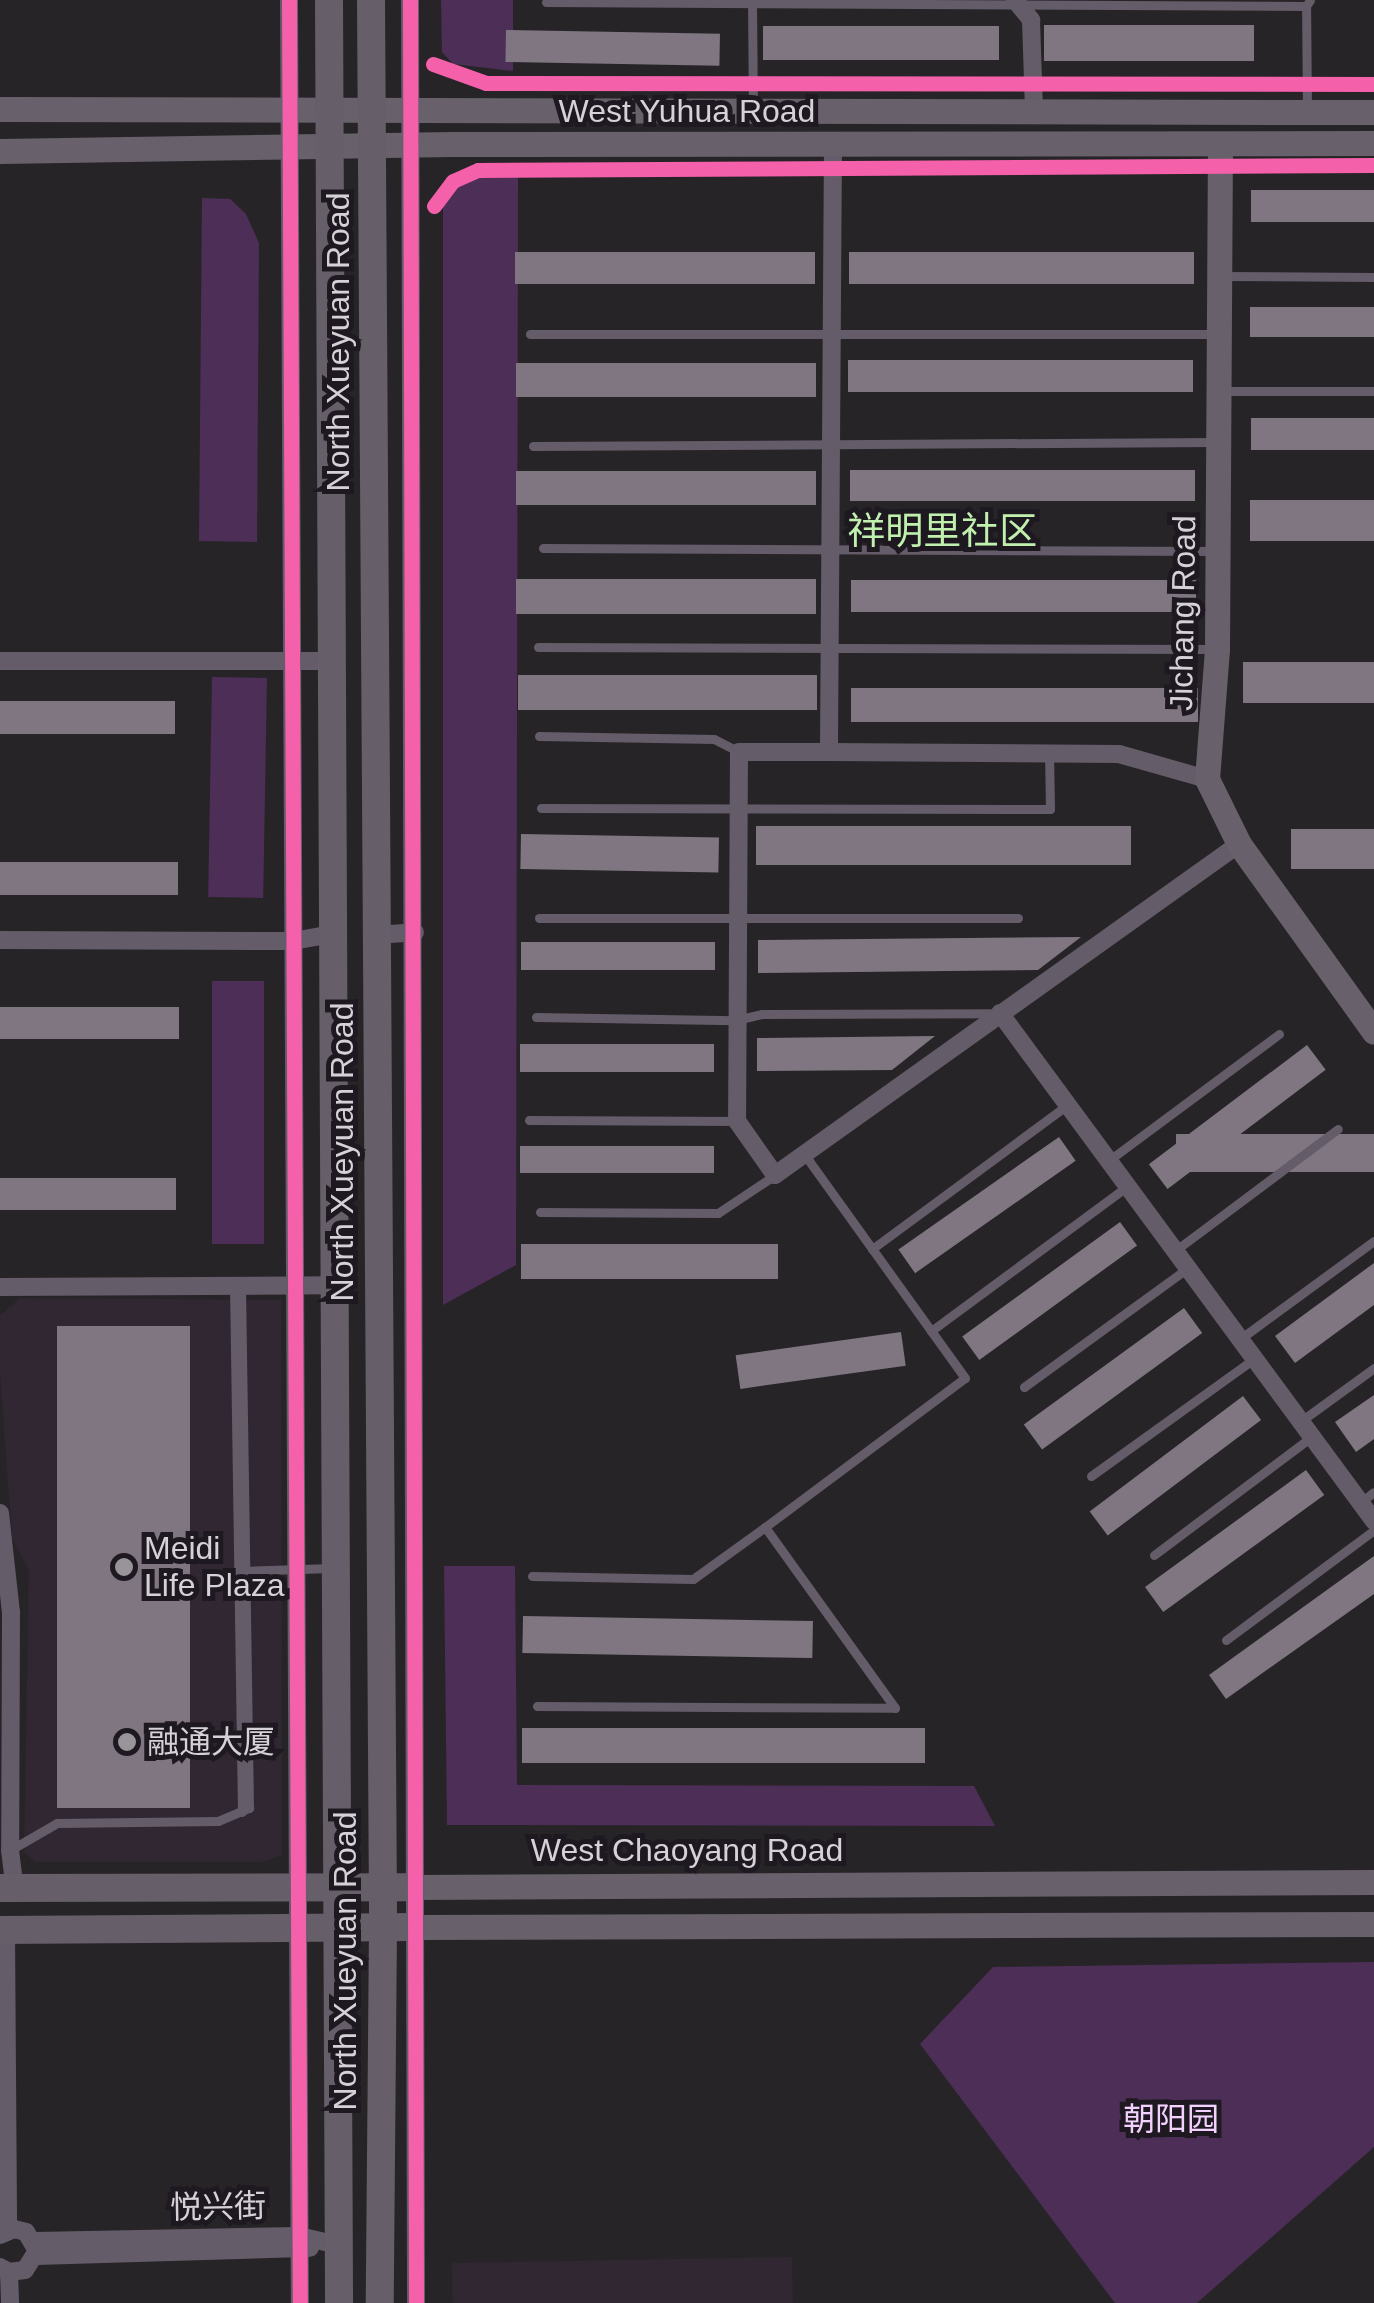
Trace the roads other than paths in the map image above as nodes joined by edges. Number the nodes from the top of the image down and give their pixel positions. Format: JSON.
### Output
{"nodes":[{"id":1,"x":289,"y":0,"type":"edge"},
{"id":2,"x":329,"y":0,"type":"edge"},
{"id":3,"x":371,"y":0,"type":"edge"},
{"id":4,"x":410,"y":0,"type":"edge"},
{"id":5,"x":546,"y":2,"type":"edge"},
{"id":6,"x":752,"y":2,"type":"edge"},
{"id":7,"x":1017,"y":2,"type":"edge"},
{"id":8,"x":1308,"y":3,"type":"edge"},
{"id":9,"x":329,"y":107,"type":"junction"},
{"id":10,"x":372,"y":107,"type":"junction"},
{"id":11,"x":408,"y":107,"type":"junction"},
{"id":12,"x":289,"y":108,"type":"junction"},
{"id":13,"x":0,"y":109,"type":"edge"},
{"id":14,"x":1034,"y":111,"type":"junction"},
{"id":15,"x":753,"y":112,"type":"junction"},
{"id":16,"x":1307,"y":112,"type":"junction"},
{"id":17,"x":1374,"y":112,"type":"edge"},
{"id":18,"x":833,"y":143,"type":"junction"},
{"id":19,"x":1034,"y":143,"type":"junction"},
{"id":20,"x":1220,"y":144,"type":"junction"},
{"id":21,"x":1374,"y":144,"type":"edge"},
{"id":22,"x":289,"y":148,"type":"junction"},
{"id":23,"x":330,"y":148,"type":"junction"},
{"id":24,"x":372,"y":148,"type":"junction"},
{"id":25,"x":410,"y":148,"type":"junction"},
{"id":26,"x":0,"y":152,"type":"edge"},
{"id":27,"x":1220,"y":276,"type":"junction"},
{"id":28,"x":1374,"y":277,"type":"edge"},
{"id":29,"x":530,"y":334,"type":"dead end"},
{"id":30,"x":832,"y":334,"type":"junction"},
{"id":31,"x":1219,"y":334,"type":"junction"},
{"id":32,"x":1219,"y":391,"type":"junction"},
{"id":33,"x":1374,"y":391,"type":"edge"},
{"id":34,"x":1218,"y":442,"type":"junction"},
{"id":35,"x":831,"y":445,"type":"junction"},
{"id":36,"x":533,"y":446,"type":"dead end"},
{"id":37,"x":543,"y":548,"type":"dead end"},
{"id":38,"x":830,"y":550,"type":"junction"},
{"id":39,"x":1218,"y":551,"type":"junction"},
{"id":40,"x":538,"y":647,"type":"dead end"},
{"id":41,"x":1217,"y":649,"type":"junction"},
{"id":42,"x":830,"y":650,"type":"junction"},
{"id":43,"x":0,"y":662,"type":"edge"},
{"id":44,"x":330,"y":662,"type":"junction"},
{"id":45,"x":290,"y":664,"type":"junction"},
{"id":46,"x":539,"y":736,"type":"dead end"},
{"id":47,"x":739,"y":752,"type":"junction"},
{"id":48,"x":829,"y":752,"type":"junction"},
{"id":49,"x":1049,"y":753,"type":"junction"},
{"id":50,"x":1207,"y":780,"type":"junction"},
{"id":51,"x":541,"y":808,"type":"dead end"},
{"id":52,"x":736,"y":808,"type":"junction"},
{"id":53,"x":1239,"y":844,"type":"junction"},
{"id":54,"x":539,"y":918,"type":"dead end"},
{"id":55,"x":735,"y":918,"type":"junction"},
{"id":56,"x":1018,"y":918,"type":"dead end"},
{"id":57,"x":415,"y":932,"type":"junction"},
{"id":58,"x":331,"y":934,"type":"junction"},
{"id":59,"x":376,"y":936,"type":"junction"},
{"id":60,"x":0,"y":940,"type":"edge"},
{"id":61,"x":294,"y":941,"type":"junction"},
{"id":62,"x":1000,"y":1013,"type":"junction"},
{"id":63,"x":536,"y":1017,"type":"dead end"},
{"id":64,"x":736,"y":1020,"type":"junction"},
{"id":65,"x":1374,"y":1032,"type":"edge"},
{"id":66,"x":1279,"y":1034,"type":"dead end"},
{"id":67,"x":1067,"y":1104,"type":"junction"},
{"id":68,"x":530,"y":1120,"type":"dead end"},
{"id":69,"x":736,"y":1121,"type":"junction"},
{"id":70,"x":1338,"y":1129,"type":"dead end"},
{"id":71,"x":803,"y":1153,"type":"junction"},
{"id":72,"x":1108,"y":1161,"type":"junction"},
{"id":73,"x":775,"y":1175,"type":"junction"},
{"id":74,"x":1127,"y":1186,"type":"junction"},
{"id":75,"x":540,"y":1212,"type":"dead end"},
{"id":76,"x":1374,"y":1241,"type":"edge"},
{"id":77,"x":872,"y":1249,"type":"junction"},
{"id":78,"x":1174,"y":1251,"type":"junction"},
{"id":79,"x":1188,"y":1268,"type":"junction"},
{"id":80,"x":238,"y":1285,"type":"junction"},
{"id":81,"x":295,"y":1285,"type":"junction"},
{"id":82,"x":333,"y":1285,"type":"junction"},
{"id":83,"x":0,"y":1287,"type":"edge"},
{"id":84,"x":932,"y":1331,"type":"junction"},
{"id":85,"x":1240,"y":1339,"type":"junction"},
{"id":86,"x":1254,"y":1359,"type":"junction"},
{"id":87,"x":1374,"y":1368,"type":"edge"},
{"id":88,"x":1024,"y":1387,"type":"dead end"},
{"id":89,"x":1306,"y":1429,"type":"junction"},
{"id":90,"x":1091,"y":1476,"type":"dead end"},
{"id":91,"x":1368,"y":1497,"type":"edge"},
{"id":92,"x":0,"y":1513,"type":"edge"},
{"id":93,"x":1374,"y":1521,"type":"edge"},
{"id":94,"x":765,"y":1527,"type":"junction"},
{"id":95,"x":1374,"y":1530,"type":"edge"},
{"id":96,"x":1154,"y":1554,"type":"dead end"},
{"id":97,"x":334,"y":1568,"type":"junction"},
{"id":98,"x":297,"y":1569,"type":"junction"},
{"id":99,"x":243,"y":1571,"type":"junction"},
{"id":100,"x":2,"y":1574,"type":"edge"},
{"id":101,"x":532,"y":1576,"type":"dead end"},
{"id":102,"x":1226,"y":1640,"type":"dead end"},
{"id":103,"x":536,"y":1706,"type":"dead end"},
{"id":104,"x":10,"y":1850,"type":"junction"},
{"id":105,"x":1374,"y":1882,"type":"edge"},
{"id":106,"x":298,"y":1887,"type":"junction"},
{"id":107,"x":339,"y":1887,"type":"junction"},
{"id":108,"x":382,"y":1887,"type":"junction"},
{"id":109,"x":414,"y":1887,"type":"junction"},
{"id":110,"x":8,"y":1888,"type":"edge"},
{"id":111,"x":1374,"y":1924,"type":"edge"},
{"id":112,"x":383,"y":1927,"type":"junction"},
{"id":113,"x":414,"y":1927,"type":"junction"},
{"id":114,"x":297,"y":1928,"type":"junction"},
{"id":115,"x":338,"y":1928,"type":"junction"},
{"id":116,"x":7,"y":1930,"type":"edge"},
{"id":117,"x":20,"y":2238,"type":"edge"},
{"id":118,"x":299,"y":2242,"type":"junction"},
{"id":119,"x":338,"y":2246,"type":"junction"},
{"id":120,"x":9,"y":2270,"type":"edge"},
{"id":121,"x":10,"y":2303,"type":"edge"},
{"id":122,"x":19,"y":2303,"type":"edge"},
{"id":123,"x":300,"y":2303,"type":"edge"},
{"id":124,"x":339,"y":2303,"type":"edge"},
{"id":125,"x":380,"y":2303,"type":"edge"},
{"id":126,"x":416,"y":2303,"type":"edge"}],
"edges":[{"from":1,"to":12,"type":"street"},
{"from":2,"to":9,"type":"main road","name":"North Xueyuan Road"},
{"from":3,"to":10,"type":"main road","name":"North Xueyuan Road"},
{"from":4,"to":11,"type":"street"},
{"from":5,"to":6,"type":"lane"},
{"from":6,"to":7,"type":"lane"},
{"from":6,"to":15,"type":"lane"},
{"from":7,"to":8,"type":"lane"},
{"from":7,"to":14,"type":"street"},
{"from":8,"to":16,"type":"lane"},
{"from":9,"to":10,"type":"main road","name":"West Yuhua Road"},
{"from":9,"to":12,"type":"main road","name":"West Yuhua Road"},
{"from":9,"to":23,"type":"main road","name":"North Xueyuan Road"},
{"from":10,"to":11,"type":"main road","name":"West Yuhua Road"},
{"from":10,"to":24,"type":"main road","name":"North Xueyuan Road"},
{"from":11,"to":15,"type":"main road","name":"West Yuhua Road"},
{"from":11,"to":25,"type":"street"},
{"from":12,"to":13,"type":"main road","name":"West Yuhua Road"},
{"from":12,"to":22,"type":"street"},
{"from":14,"to":15,"type":"main road","name":"West Yuhua Road"},
{"from":14,"to":16,"type":"main road","name":"West Yuhua Road"},
{"from":14,"to":19,"type":"main road"},
{"from":16,"to":17,"type":"main road","name":"West Yuhua Road"},
{"from":18,"to":19,"type":"main road","name":"West Yuhua Road"},
{"from":18,"to":25,"type":"main road","name":"West Yuhua Road"},
{"from":18,"to":30,"type":"street"},
{"from":19,"to":20,"type":"main road","name":"West Yuhua Road"},
{"from":20,"to":21,"type":"main road","name":"West Yuhua Road"},
{"from":20,"to":27,"type":"main road","name":"Jichang Road"},
{"from":22,"to":23,"type":"main road","name":"West Yuhua Road"},
{"from":22,"to":26,"type":"main road","name":"West Yuhua Road"},
{"from":22,"to":45,"type":"street"},
{"from":23,"to":24,"type":"main road","name":"West Yuhua Road"},
{"from":23,"to":44,"type":"main road","name":"North Xueyuan Road"},
{"from":24,"to":25,"type":"main road","name":"West Yuhua Road"},
{"from":24,"to":59,"type":"main road","name":"North Xueyuan Road"},
{"from":25,"to":57,"type":"street"},
{"from":27,"to":28,"type":"lane"},
{"from":27,"to":31,"type":"main road","name":"Jichang Road"},
{"from":29,"to":30,"type":"lane"},
{"from":30,"to":31,"type":"lane"},
{"from":30,"to":35,"type":"street"},
{"from":31,"to":32,"type":"main road","name":"Jichang Road"},
{"from":32,"to":33,"type":"lane"},
{"from":32,"to":34,"type":"main road","name":"Jichang Road"},
{"from":34,"to":35,"type":"lane"},
{"from":34,"to":39,"type":"main road","name":"Jichang Road"},
{"from":35,"to":36,"type":"lane"},
{"from":35,"to":38,"type":"street"},
{"from":37,"to":38,"type":"lane"},
{"from":38,"to":39,"type":"lane"},
{"from":38,"to":42,"type":"street"},
{"from":39,"to":41,"type":"main road","name":"Jichang Road"},
{"from":40,"to":42,"type":"lane"},
{"from":41,"to":42,"type":"lane"},
{"from":41,"to":50,"type":"main road","name":"Jichang Road"},
{"from":42,"to":48,"type":"street"},
{"from":43,"to":45,"type":"street"},
{"from":44,"to":45,"type":"street"},
{"from":44,"to":58,"type":"main road","name":"North Xueyuan Road"},
{"from":45,"to":61,"type":"street"},
{"from":46,"to":47,"type":"lane"},
{"from":47,"to":48,"type":"street"},
{"from":47,"to":52,"type":"street"},
{"from":48,"to":49,"type":"street"},
{"from":49,"to":50,"type":"street"},
{"from":49,"to":52,"type":"lane"},
{"from":50,"to":53,"type":"main road"},
{"from":51,"to":52,"type":"lane"},
{"from":52,"to":55,"type":"street"},
{"from":53,"to":62,"type":"street"},
{"from":53,"to":65,"type":"main road"},
{"from":54,"to":55,"type":"lane"},
{"from":55,"to":56,"type":"lane"},
{"from":55,"to":64,"type":"street"},
{"from":57,"to":59,"type":"street"},
{"from":57,"to":109,"type":"street"},
{"from":58,"to":59,"type":"main road"},
{"from":58,"to":61,"type":"street"},
{"from":58,"to":82,"type":"main road","name":"North Xueyuan Road"},
{"from":59,"to":108,"type":"main road","name":"North Xueyuan Road"},
{"from":60,"to":61,"type":"street"},
{"from":61,"to":81,"type":"street"},
{"from":62,"to":64,"type":"lane"},
{"from":62,"to":67,"type":"street"},
{"from":62,"to":71,"type":"street"},
{"from":63,"to":64,"type":"lane"},
{"from":64,"to":69,"type":"street"},
{"from":66,"to":72,"type":"lane"},
{"from":67,"to":72,"type":"street"},
{"from":67,"to":77,"type":"lane"},
{"from":68,"to":69,"type":"lane"},
{"from":69,"to":73,"type":"street"},
{"from":70,"to":78,"type":"lane"},
{"from":71,"to":73,"type":"street"},
{"from":71,"to":77,"type":"lane"},
{"from":72,"to":74,"type":"street"},
{"from":73,"to":75,"type":"lane"},
{"from":74,"to":78,"type":"street"},
{"from":74,"to":84,"type":"lane"},
{"from":76,"to":85,"type":"lane"},
{"from":77,"to":84,"type":"lane"},
{"from":78,"to":79,"type":"street"},
{"from":79,"to":85,"type":"street"},
{"from":79,"to":88,"type":"lane"},
{"from":80,"to":81,"type":"street"},
{"from":80,"to":83,"type":"street"},
{"from":80,"to":99,"type":"lane"},
{"from":81,"to":82,"type":"street"},
{"from":81,"to":98,"type":"street"},
{"from":82,"to":97,"type":"main road","name":"North Xueyuan Road"},
{"from":84,"to":94,"type":"lane"},
{"from":85,"to":86,"type":"street"},
{"from":86,"to":89,"type":"street"},
{"from":86,"to":90,"type":"lane"},
{"from":87,"to":89,"type":"lane"},
{"from":89,"to":91,"type":"street"},
{"from":89,"to":96,"type":"lane"},
{"from":91,"to":93,"type":"street"},
{"from":92,"to":100,"type":"street"},
{"from":94,"to":101,"type":"lane"},
{"from":94,"to":103,"type":"lane"},
{"from":95,"to":102,"type":"lane"},
{"from":97,"to":98,"type":"lane"},
{"from":97,"to":107,"type":"main road","name":"North Xueyuan Road"},
{"from":98,"to":99,"type":"lane"},
{"from":98,"to":106,"type":"street"},
{"from":99,"to":104,"type":"lane"},
{"from":100,"to":104,"type":"street"},
{"from":104,"to":110,"type":"street"},
{"from":105,"to":109,"type":"main road","name":"West Chaoyang Road"},
{"from":106,"to":107,"type":"main road","name":"West Chaoyang Road"},
{"from":106,"to":110,"type":"main road","name":"West Chaoyang Road"},
{"from":106,"to":114,"type":"street"},
{"from":107,"to":108,"type":"main road","name":"West Chaoyang Road"},
{"from":107,"to":115,"type":"main road","name":"North Xueyuan Road"},
{"from":108,"to":109,"type":"main road","name":"West Chaoyang Road"},
{"from":108,"to":112,"type":"main road","name":"North Xueyuan Road"},
{"from":109,"to":113,"type":"street"},
{"from":111,"to":113,"type":"main road"},
{"from":112,"to":113,"type":"main road"},
{"from":112,"to":115,"type":"main road"},
{"from":112,"to":125,"type":"main road","name":"North Xueyuan Road"},
{"from":113,"to":126,"type":"street"},
{"from":114,"to":115,"type":"main road"},
{"from":114,"to":116,"type":"main road"},
{"from":114,"to":118,"type":"street"},
{"from":115,"to":119,"type":"main road","name":"North Xueyuan Road"},
{"from":116,"to":117,"type":"street"},
{"from":117,"to":118,"type":"street","name":"悦兴街"},
{"from":117,"to":120,"type":"street"},
{"from":118,"to":119,"type":"street","name":"悦兴街"},
{"from":118,"to":123,"type":"street"},
{"from":119,"to":124,"type":"main road","name":"North Xueyuan Road"},
{"from":120,"to":121,"type":"street"},
{"from":120,"to":122,"type":"street"}]}
